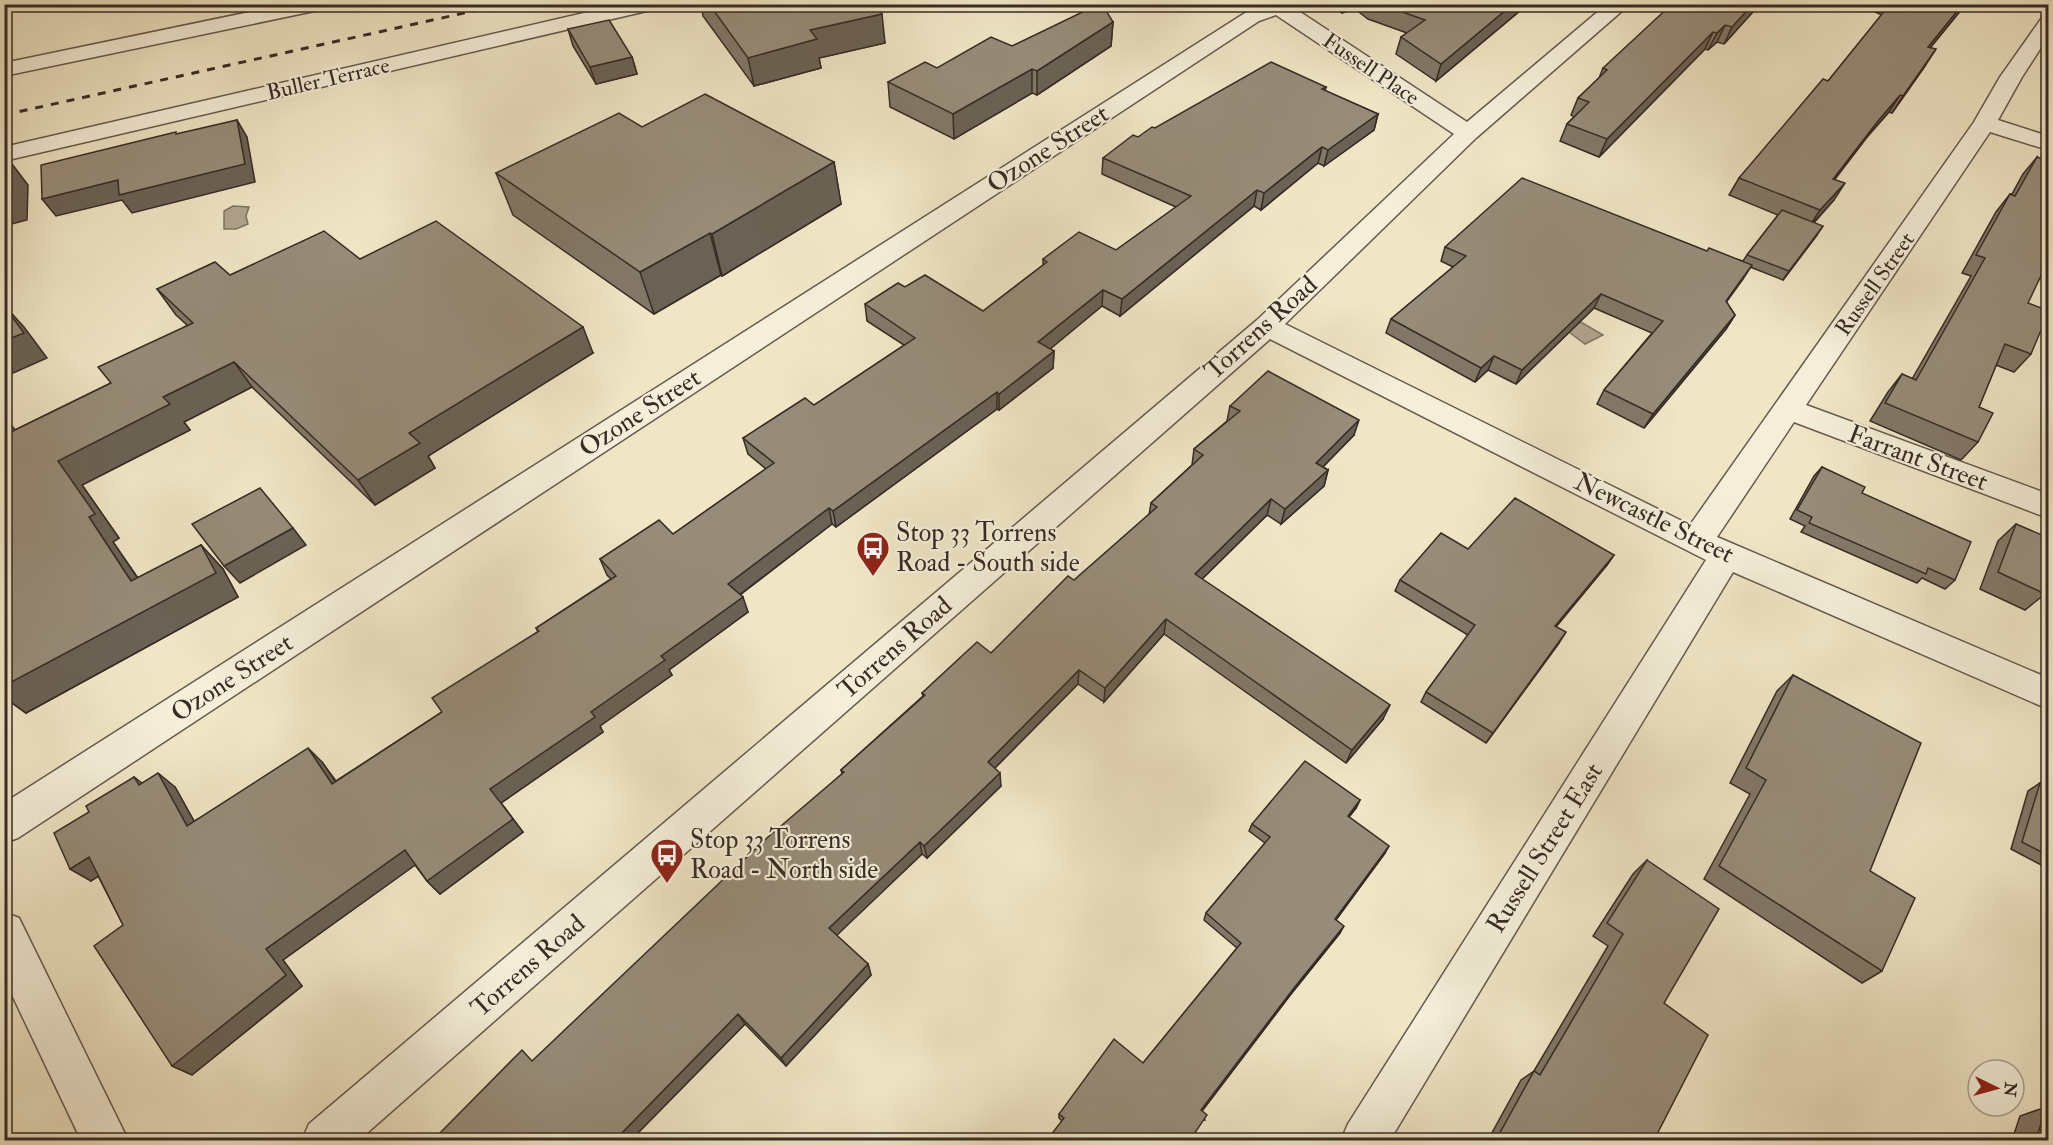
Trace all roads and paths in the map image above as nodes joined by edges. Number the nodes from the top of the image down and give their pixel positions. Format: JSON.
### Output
{"nodes":[{"id":1,"x":319,"y":4,"type":"edge"},
{"id":2,"x":651,"y":4,"type":"edge"},
{"id":3,"x":1620,"y":4,"type":"edge"},
{"id":4,"x":1276,"y":6,"type":"edge"},
{"id":5,"x":2049,"y":23,"type":"edge"},
{"id":6,"x":4,"y":70,"type":"edge"},
{"id":7,"x":1985,"y":123,"type":"junction"},
{"id":8,"x":1468,"y":133,"type":"junction"},
{"id":9,"x":2049,"y":144,"type":"edge"},
{"id":10,"x":4,"y":154,"type":"edge"},
{"id":11,"x":1267,"y":326,"type":"junction"},
{"id":12,"x":1788,"y":410,"type":"junction"},
{"id":13,"x":2049,"y":506,"type":"edge"},
{"id":14,"x":1712,"y":548,"type":"junction"},
{"id":15,"x":2049,"y":694,"type":"edge"},
{"id":16,"x":4,"y":825,"type":"edge"},
{"id":17,"x":4,"y":932,"type":"edge"},
{"id":18,"x":105,"y":1140,"type":"edge"},
{"id":19,"x":325,"y":1140,"type":"edge"},
{"id":20,"x":1364,"y":1140,"type":"edge"}],
"edges":[{"from":1,"to":6,"type":"street"},
{"from":2,"to":10,"type":"street","name":"Buller Terrace"},
{"from":3,"to":8,"type":"street","name":"Torrens Road"},
{"from":4,"to":8,"type":"street","name":"Fussell Place"},
{"from":4,"to":16,"type":"street","name":"Ozone Street"},
{"from":5,"to":7,"type":"street","name":"Russell Street"},
{"from":7,"to":9,"type":"street"},
{"from":7,"to":12,"type":"street","name":"Russell Street"},
{"from":8,"to":11,"type":"street","name":"Torrens Road"},
{"from":11,"to":14,"type":"street","name":"Newcastle Street"},
{"from":11,"to":19,"type":"street","name":"Torrens Road"},
{"from":12,"to":13,"type":"street","name":"Farrant Street"},
{"from":12,"to":14,"type":"street","name":"Russell Street"},
{"from":14,"to":15,"type":"street","name":"Newcastle Street"},
{"from":14,"to":20,"type":"street","name":"Russell Street East"},
{"from":17,"to":18,"type":"street"}]}
